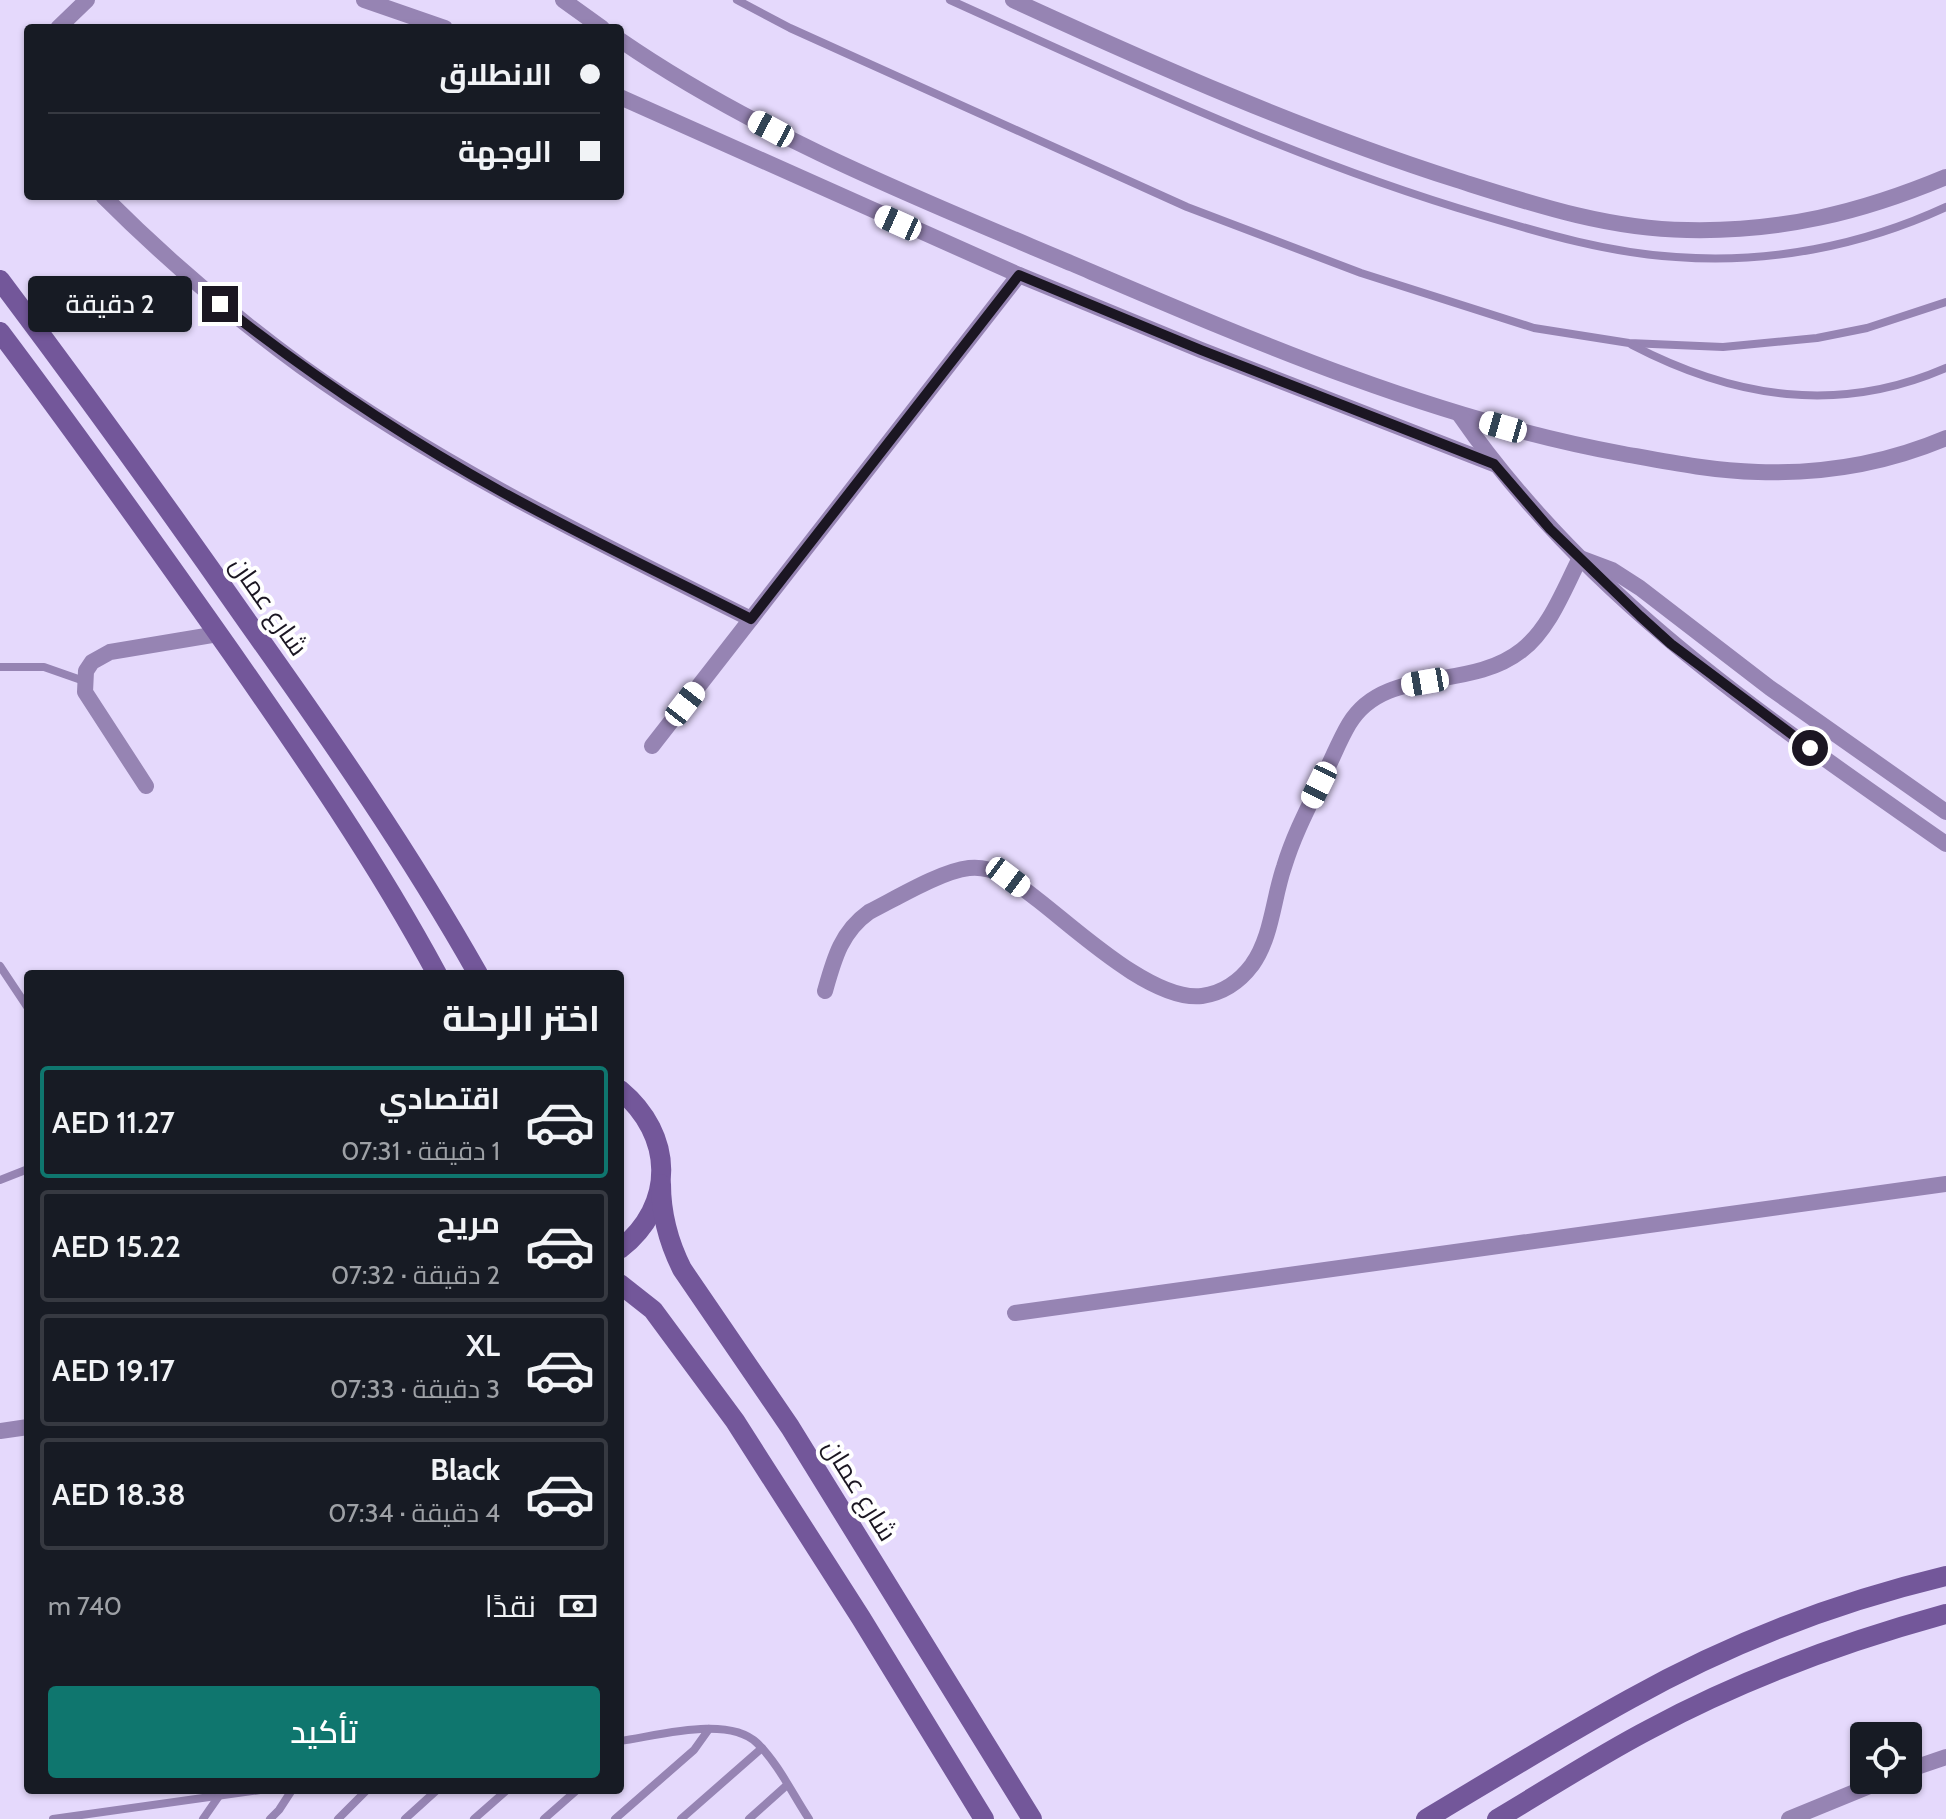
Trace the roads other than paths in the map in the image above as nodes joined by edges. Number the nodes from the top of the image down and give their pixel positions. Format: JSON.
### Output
{"nodes":[{"id":1,"x":87,"y":0,"type":"edge"},
{"id":2,"x":364,"y":0,"type":"edge"},
{"id":3,"x":563,"y":0,"type":"edge"},
{"id":4,"x":737,"y":0,"type":"edge"},
{"id":5,"x":950,"y":0,"type":"edge"},
{"id":6,"x":1013,"y":0,"type":"edge"},
{"id":7,"x":62,"y":24,"type":"edge"},
{"id":8,"x":433,"y":24,"type":"edge"},
{"id":9,"x":596,"y":24,"type":"edge"},
{"id":10,"x":624,"y":43,"type":"edge"},
{"id":11,"x":624,"y":99,"type":"edge"},
{"id":12,"x":1946,"y":177,"type":"edge"},
{"id":13,"x":107,"y":200,"type":"edge"},
{"id":14,"x":1946,"y":207,"type":"edge"},
{"id":15,"x":1019,"y":275,"type":"junction"},
{"id":16,"x":0,"y":280,"type":"edge"},
{"id":17,"x":1946,"y":302,"type":"edge"},
{"id":18,"x":0,"y":332,"type":"edge"},
{"id":19,"x":1629,"y":343,"type":"junction"},
{"id":20,"x":1946,"y":368,"type":"edge"},
{"id":21,"x":1459,"y":414,"type":"junction"},
{"id":22,"x":1946,"y":438,"type":"edge"},
{"id":23,"x":1494,"y":464,"type":"junction"},
{"id":24,"x":1580,"y":558,"type":"junction"},
{"id":25,"x":751,"y":619,"type":"junction"},
{"id":26,"x":218,"y":634,"type":"junction"},
{"id":27,"x":0,"y":667,"type":"edge"},
{"id":28,"x":84,"y":681,"type":"junction"},
{"id":29,"x":652,"y":746,"type":"dead end"},
{"id":30,"x":146,"y":786,"type":"dead end"},
{"id":31,"x":1946,"y":812,"type":"edge"},
{"id":32,"x":1946,"y":844,"type":"edge"},
{"id":33,"x":0,"y":966,"type":"edge"},
{"id":34,"x":435,"y":970,"type":"edge"},
{"id":35,"x":476,"y":970,"type":"edge"},
{"id":36,"x":825,"y":991,"type":"dead end"},
{"id":37,"x":24,"y":1002,"type":"edge"},
{"id":38,"x":624,"y":1093,"type":"edge"},
{"id":39,"x":24,"y":1171,"type":"edge"},
{"id":40,"x":0,"y":1180,"type":"edge"},
{"id":41,"x":661,"y":1184,"type":"junction"},
{"id":42,"x":1946,"y":1184,"type":"edge"},
{"id":43,"x":624,"y":1246,"type":"edge"},
{"id":44,"x":624,"y":1287,"type":"edge"},
{"id":45,"x":1015,"y":1313,"type":"dead end"},
{"id":46,"x":24,"y":1428,"type":"edge"},
{"id":47,"x":0,"y":1431,"type":"edge"},
{"id":48,"x":1946,"y":1576,"type":"edge"},
{"id":49,"x":1946,"y":1614,"type":"edge"},
{"id":50,"x":709,"y":1729,"type":"junction"},
{"id":51,"x":624,"y":1741,"type":"edge"},
{"id":52,"x":762,"y":1748,"type":"junction"},
{"id":53,"x":1946,"y":1757,"type":"edge"},
{"id":54,"x":1922,"y":1765,"type":"edge"},
{"id":55,"x":787,"y":1785,"type":"junction"},
{"id":56,"x":233,"y":1794,"type":"edge"},
{"id":57,"x":289,"y":1794,"type":"edge"},
{"id":58,"x":363,"y":1794,"type":"edge"},
{"id":59,"x":433,"y":1794,"type":"edge"},
{"id":60,"x":502,"y":1794,"type":"edge"},
{"id":61,"x":572,"y":1794,"type":"edge"},
{"id":62,"x":1850,"y":1794,"type":"edge"},
{"id":63,"x":219,"y":1796,"type":"junction"},
{"id":64,"x":106,"y":1815,"type":"edge"},
{"id":65,"x":55,"y":1819,"type":"edge"},
{"id":66,"x":203,"y":1819,"type":"edge"},
{"id":67,"x":270,"y":1819,"type":"edge"},
{"id":68,"x":338,"y":1819,"type":"edge"},
{"id":69,"x":405,"y":1819,"type":"edge"},
{"id":70,"x":474,"y":1819,"type":"edge"},
{"id":71,"x":544,"y":1819,"type":"edge"},
{"id":72,"x":615,"y":1819,"type":"edge"},
{"id":73,"x":681,"y":1819,"type":"edge"},
{"id":74,"x":749,"y":1819,"type":"edge"},
{"id":75,"x":809,"y":1819,"type":"edge"},
{"id":76,"x":984,"y":1819,"type":"edge"},
{"id":77,"x":1032,"y":1819,"type":"edge"},
{"id":78,"x":1426,"y":1819,"type":"edge"},
{"id":79,"x":1497,"y":1819,"type":"edge"},
{"id":80,"x":1789,"y":1819,"type":"edge"}],
"edges":[{"from":1,"to":7,"type":"street"},
{"from":2,"to":8,"type":"street"},
{"from":3,"to":9,"type":"street"},
{"from":4,"to":19,"type":"lane"},
{"from":5,"to":14,"type":"lane"},
{"from":6,"to":12,"type":"street"},
{"from":10,"to":21,"type":"street"},
{"from":11,"to":15,"type":"street"},
{"from":13,"to":25,"type":"street"},
{"from":15,"to":23,"type":"street"},
{"from":15,"to":25,"type":"street"},
{"from":16,"to":35,"type":"main road","name":"شارع عمان"},
{"from":17,"to":19,"type":"lane"},
{"from":18,"to":26,"type":"main road"},
{"from":19,"to":20,"type":"lane"},
{"from":21,"to":22,"type":"street"},
{"from":21,"to":23,"type":"street"},
{"from":23,"to":24,"type":"street"},
{"from":24,"to":31,"type":"street"},
{"from":24,"to":32,"type":"street"},
{"from":24,"to":36,"type":"street"},
{"from":25,"to":29,"type":"street"},
{"from":26,"to":28,"type":"street"},
{"from":26,"to":34,"type":"main road"},
{"from":27,"to":28,"type":"lane"},
{"from":28,"to":30,"type":"street"},
{"from":33,"to":37,"type":"lane"},
{"from":38,"to":41,"type":"main road","name":"شارع عمان"},
{"from":39,"to":40,"type":"lane"},
{"from":41,"to":43,"type":"main road"},
{"from":41,"to":77,"type":"main road","name":"شارع عمان"},
{"from":42,"to":45,"type":"street"},
{"from":44,"to":76,"type":"main road"},
{"from":46,"to":47,"type":"street"},
{"from":48,"to":78,"type":"main road"},
{"from":49,"to":79,"type":"main road"},
{"from":50,"to":51,"type":"lane"},
{"from":50,"to":52,"type":"lane"},
{"from":50,"to":72,"type":"lane"},
{"from":52,"to":55,"type":"lane"},
{"from":52,"to":73,"type":"lane"},
{"from":53,"to":54,"type":"street"},
{"from":55,"to":74,"type":"lane"},
{"from":55,"to":75,"type":"lane"},
{"from":56,"to":63,"type":"lane"},
{"from":57,"to":67,"type":"lane"},
{"from":58,"to":68,"type":"lane"},
{"from":59,"to":69,"type":"lane"},
{"from":60,"to":70,"type":"lane"},
{"from":61,"to":71,"type":"lane"},
{"from":62,"to":80,"type":"street"},
{"from":63,"to":64,"type":"lane"},
{"from":63,"to":66,"type":"lane"},
{"from":64,"to":65,"type":"lane"}]}
